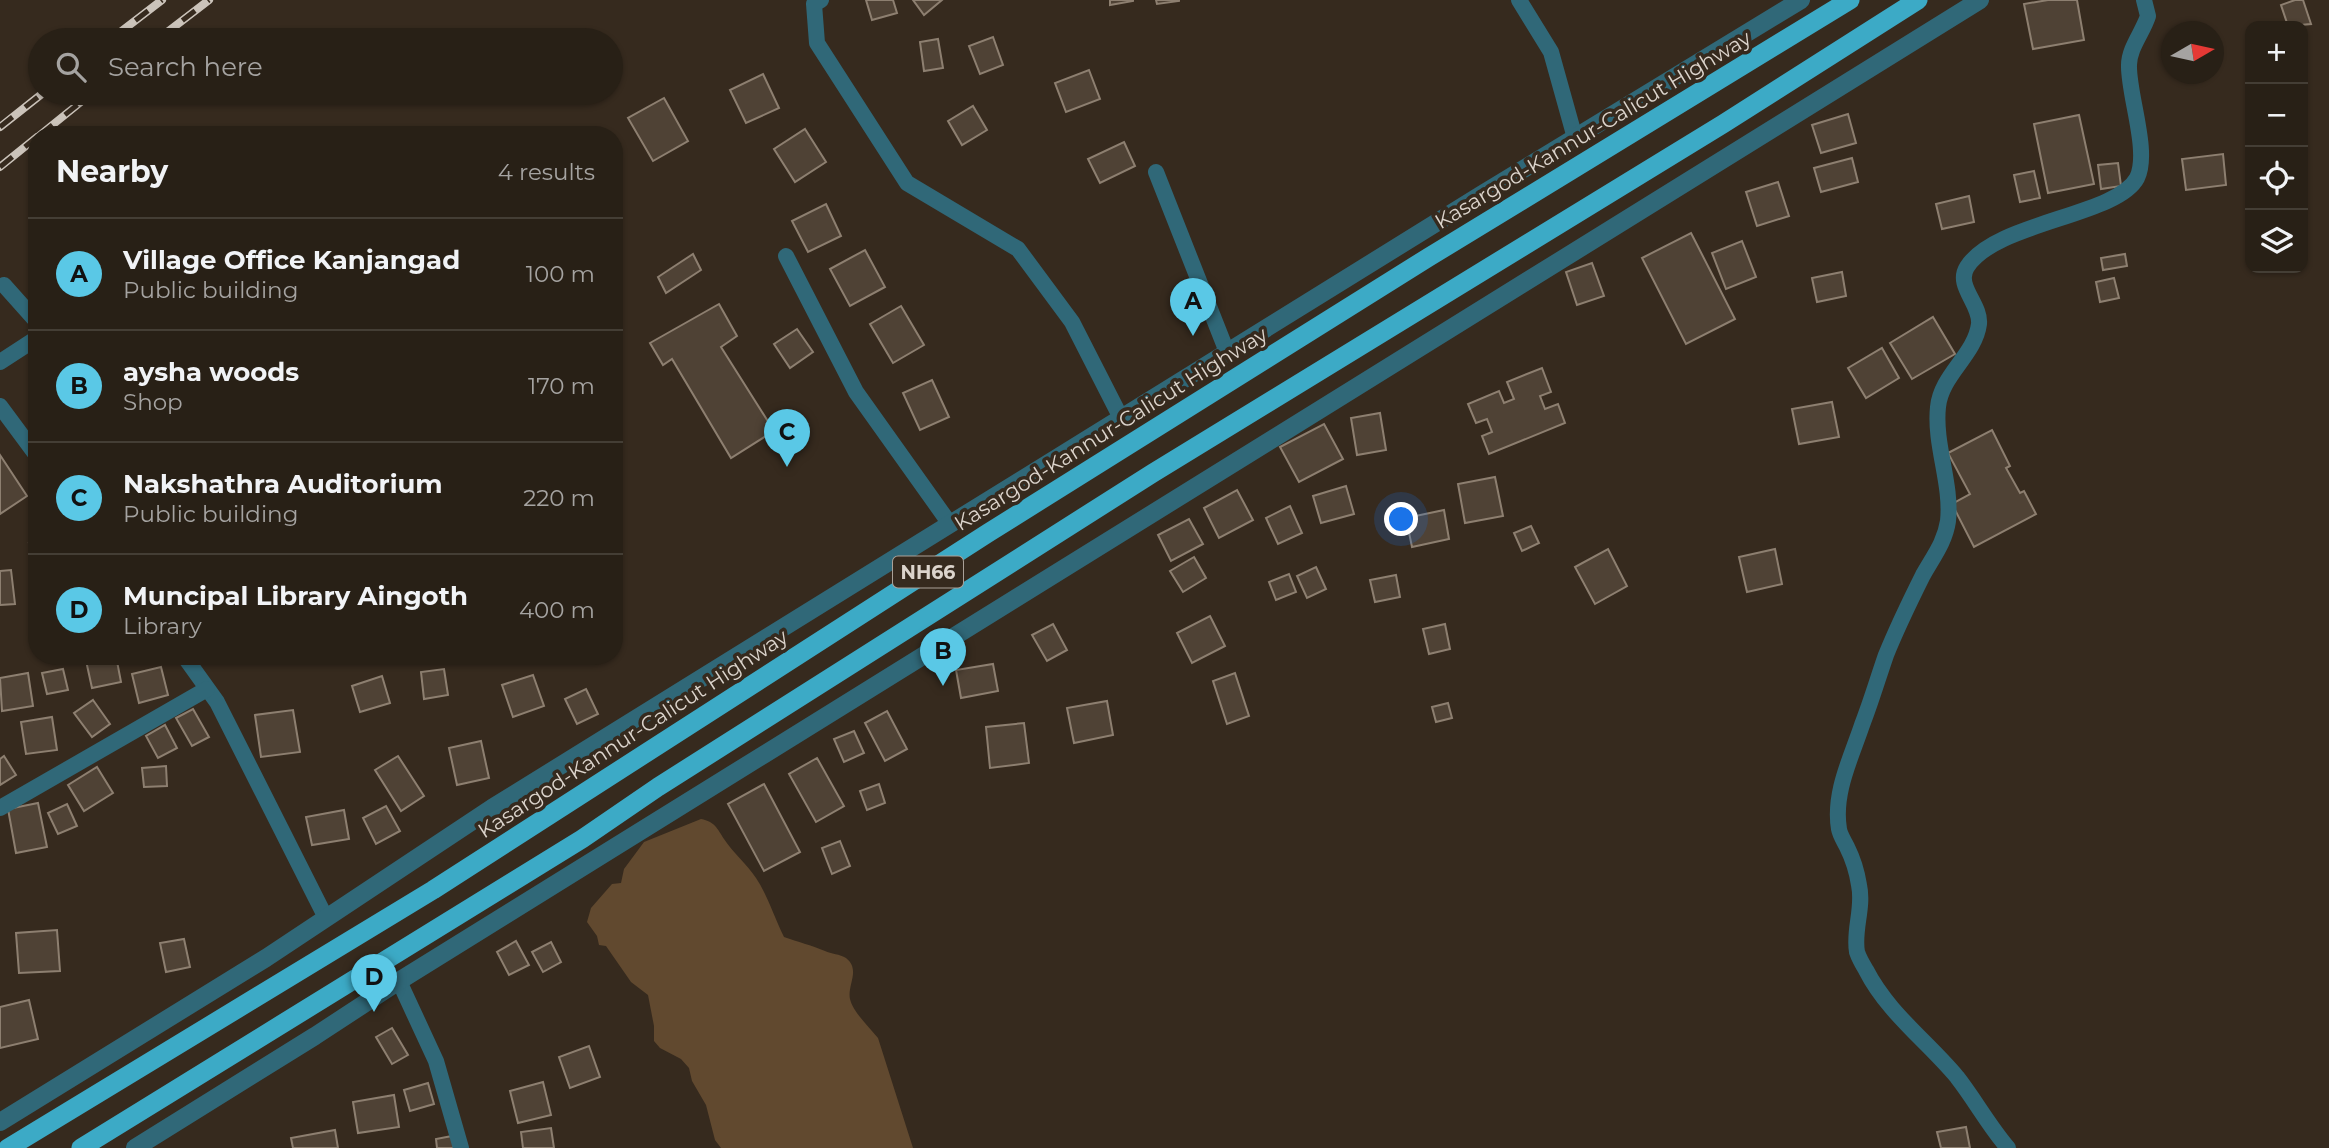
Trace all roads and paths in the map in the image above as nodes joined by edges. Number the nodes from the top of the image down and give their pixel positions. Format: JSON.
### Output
{"nodes":[{"id":1,"x":821,"y":0,"type":"edge"},
{"id":2,"x":1519,"y":0,"type":"edge"},
{"id":3,"x":1801,"y":0,"type":"edge"},
{"id":4,"x":1850,"y":0,"type":"edge"},
{"id":5,"x":1918,"y":0,"type":"edge"},
{"id":6,"x":1980,"y":0,"type":"edge"},
{"id":7,"x":2144,"y":0,"type":"edge"},
{"id":8,"x":1575,"y":138,"type":"junction"},
{"id":9,"x":1156,"y":172,"type":"dead end"},
{"id":10,"x":786,"y":256,"type":"dead end"},
{"id":11,"x":4,"y":285,"type":"dead end"},
{"id":12,"x":28,"y":312,"type":"edge"},
{"id":13,"x":28,"y":344,"type":"edge"},
{"id":14,"x":1227,"y":352,"type":"junction"},
{"id":15,"x":0,"y":362,"type":"edge"},
{"id":16,"x":0,"y":406,"type":"edge"},
{"id":17,"x":1121,"y":418,"type":"junction"},
{"id":18,"x":28,"y":444,"type":"edge"},
{"id":19,"x":950,"y":524,"type":"junction"},
{"id":20,"x":190,"y":665,"type":"edge"},
{"id":21,"x":207,"y":689,"type":"junction"},
{"id":22,"x":0,"y":807,"type":"edge"},
{"id":23,"x":326,"y":918,"type":"junction"},
{"id":24,"x":398,"y":981,"type":"junction"},
{"id":25,"x":0,"y":1122,"type":"edge"},
{"id":26,"x":8,"y":1148,"type":"edge"},
{"id":27,"x":81,"y":1148,"type":"edge"},
{"id":28,"x":135,"y":1148,"type":"edge"},
{"id":29,"x":461,"y":1148,"type":"edge"},
{"id":30,"x":2008,"y":1148,"type":"edge"}],
"edges":[{"from":1,"to":17,"type":"street"},
{"from":2,"to":8,"type":"street"},
{"from":3,"to":8,"type":"street"},
{"from":4,"to":26,"type":"highway","name":"Kasargod-Kannur-Calicut Highway","number":"NH66"},
{"from":5,"to":27,"type":"highway","number":"NH66"},
{"from":6,"to":24,"type":"street"},
{"from":7,"to":30,"type":"street"},
{"from":8,"to":14,"type":"street"},
{"from":9,"to":14,"type":"street"},
{"from":10,"to":19,"type":"street"},
{"from":11,"to":12,"type":"street"},
{"from":13,"to":15,"type":"street"},
{"from":14,"to":17,"type":"street"},
{"from":16,"to":18,"type":"street"},
{"from":17,"to":19,"type":"street"},
{"from":19,"to":23,"type":"street"},
{"from":20,"to":21,"type":"street"},
{"from":21,"to":22,"type":"street"},
{"from":21,"to":23,"type":"street"},
{"from":23,"to":25,"type":"street"},
{"from":24,"to":28,"type":"street"},
{"from":24,"to":29,"type":"street"}]}
